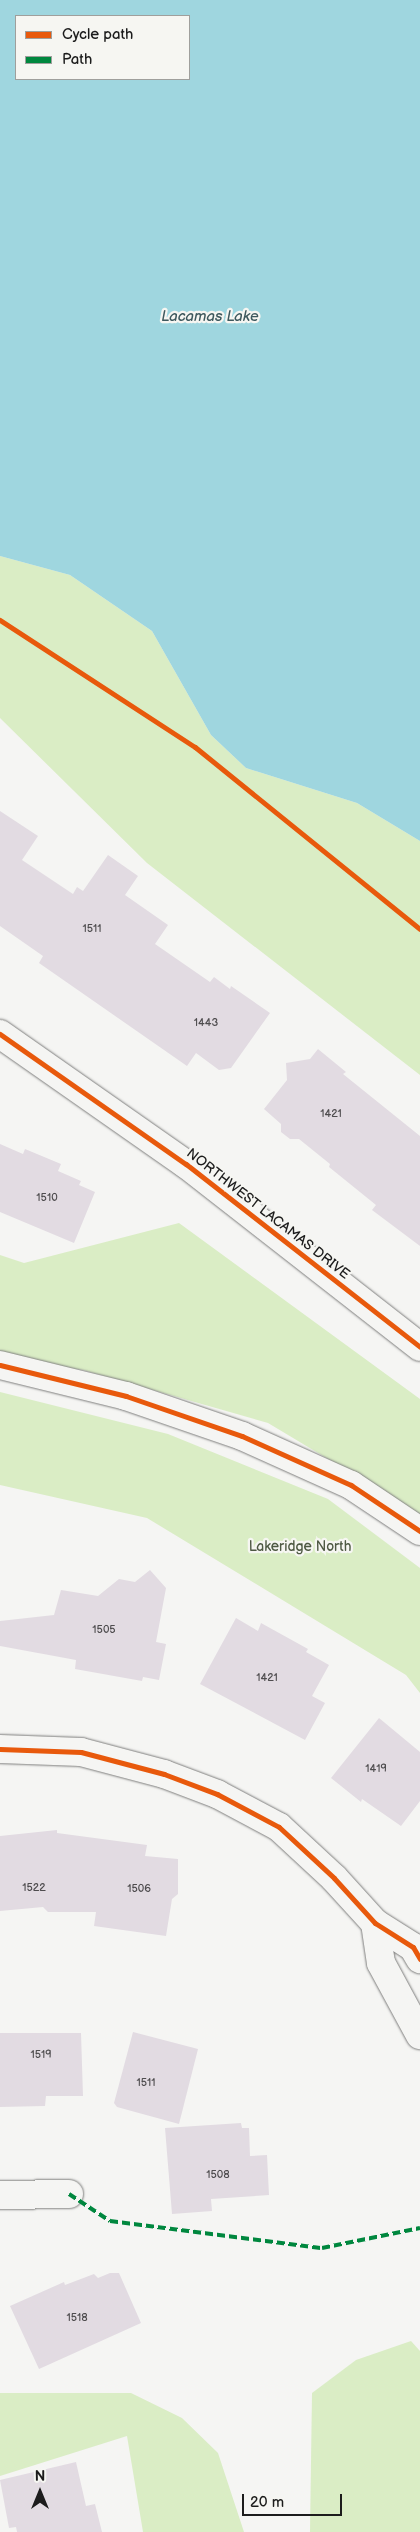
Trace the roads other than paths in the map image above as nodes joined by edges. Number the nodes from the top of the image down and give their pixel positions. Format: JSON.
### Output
{"nodes":[{"id":1,"x":0,"y":1034,"type":"edge"},
{"id":2,"x":420,"y":1347,"type":"edge"},
{"id":3,"x":0,"y":1365,"type":"edge"},
{"id":4,"x":420,"y":1531,"type":"edge"},
{"id":5,"x":0,"y":1749,"type":"edge"},
{"id":6,"x":375,"y":1923,"type":"junction"},
{"id":7,"x":420,"y":1959,"type":"edge"},
{"id":8,"x":420,"y":2035,"type":"edge"},
{"id":9,"x":69,"y":2194,"type":"dead end"},
{"id":10,"x":0,"y":2195,"type":"edge"}],
"edges":[{"from":1,"to":2,"type":"street","name":"NORTHWEST LACAMAS DRIVE"},
{"from":3,"to":4,"type":"street"},
{"from":5,"to":6,"type":"street"},
{"from":6,"to":7,"type":"street"},
{"from":6,"to":8,"type":"street"},
{"from":9,"to":10,"type":"street"}]}
